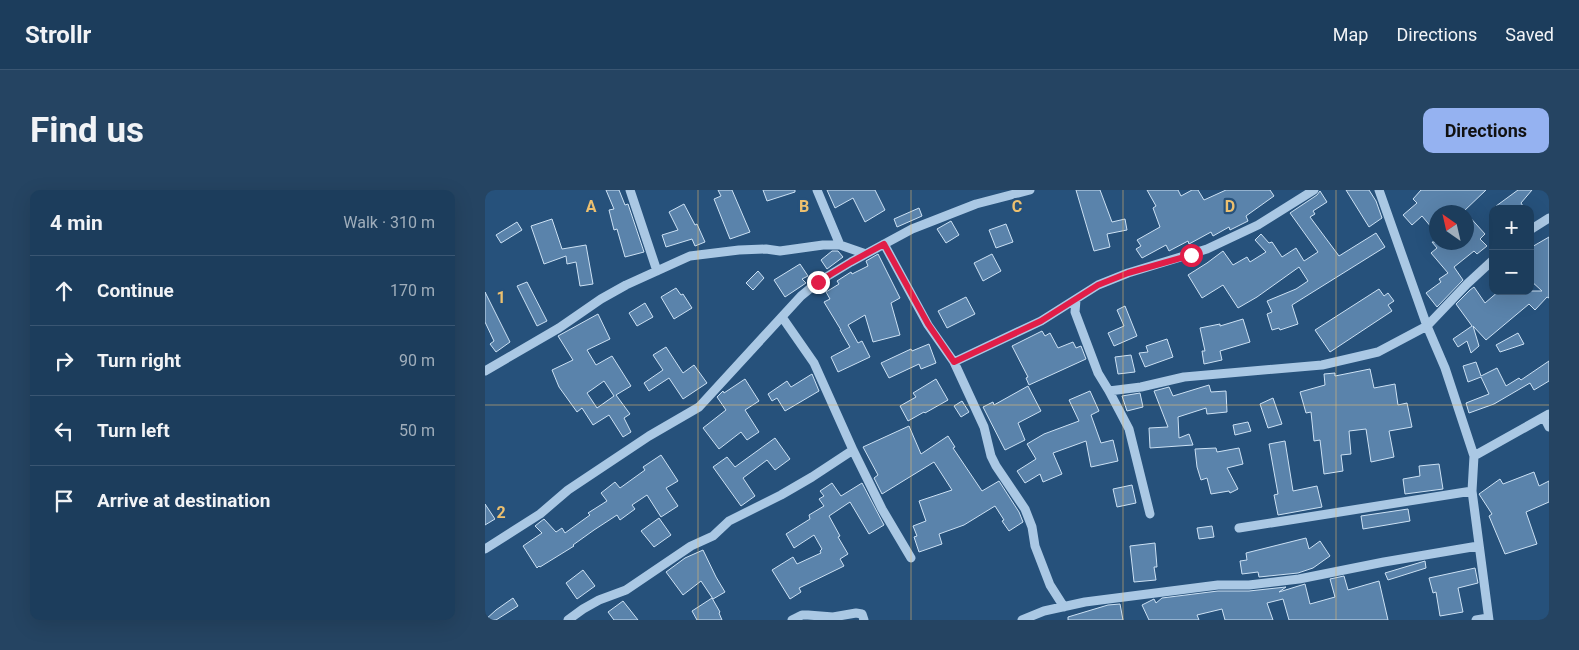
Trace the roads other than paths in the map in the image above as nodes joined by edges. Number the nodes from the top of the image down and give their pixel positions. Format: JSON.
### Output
{"nodes":[{"id":1,"x":630,"y":190,"type":"edge"},
{"id":2,"x":817,"y":190,"type":"edge"},
{"id":3,"x":1030,"y":190,"type":"edge"},
{"id":4,"x":1313,"y":190,"type":"edge"},
{"id":5,"x":1379,"y":190,"type":"edge"},
{"id":6,"x":1549,"y":218,"type":"edge"},
{"id":7,"x":1534,"y":227,"type":"edge"},
{"id":8,"x":840,"y":244,"type":"junction"},
{"id":9,"x":884,"y":244,"type":"junction"},
{"id":10,"x":866,"y":254,"type":"junction"},
{"id":11,"x":1489,"y":264,"type":"edge"},
{"id":12,"x":657,"y":271,"type":"junction"},
{"id":13,"x":1076,"y":300,"type":"junction"},
{"id":14,"x":1060,"y":309,"type":"junction"},
{"id":15,"x":1075,"y":312,"type":"junction"},
{"id":16,"x":782,"y":317,"type":"junction"},
{"id":17,"x":1427,"y":326,"type":"junction"},
{"id":18,"x":954,"y":362,"type":"junction"},
{"id":19,"x":485,"y":371,"type":"edge"},
{"id":20,"x":1109,"y":391,"type":"junction"},
{"id":21,"x":1546,"y":415,"type":"edge"},
{"id":22,"x":1549,"y":427,"type":"edge"},
{"id":23,"x":853,"y":450,"type":"junction"},
{"id":24,"x":1474,"y":456,"type":"junction"},
{"id":25,"x":1472,"y":492,"type":"junction"},
{"id":26,"x":1150,"y":514,"type":"dead end"},
{"id":27,"x":1239,"y":528,"type":"dead end"},
{"id":28,"x":1479,"y":546,"type":"junction"},
{"id":29,"x":485,"y":549,"type":"edge"},
{"id":30,"x":911,"y":558,"type":"dead end"},
{"id":31,"x":1064,"y":607,"type":"junction"},
{"id":32,"x":1489,"y":619,"type":"edge"},
{"id":33,"x":568,"y":620,"type":"edge"},
{"id":34,"x":793,"y":620,"type":"edge"},
{"id":35,"x":864,"y":620,"type":"edge"},
{"id":36,"x":1022,"y":620,"type":"edge"},
{"id":37,"x":1476,"y":620,"type":"edge"}],
"edges":[{"from":1,"to":12,"type":"street"},
{"from":2,"to":8,"type":"street"},
{"from":3,"to":9,"type":"street"},
{"from":4,"to":13,"type":"street"},
{"from":5,"to":17,"type":"street"},
{"from":6,"to":7,"type":"street"},
{"from":8,"to":10,"type":"street"},
{"from":8,"to":12,"type":"street"},
{"from":9,"to":10,"type":"street"},
{"from":9,"to":18,"type":"street"},
{"from":10,"to":16,"type":"street"},
{"from":11,"to":17,"type":"street"},
{"from":12,"to":19,"type":"street"},
{"from":13,"to":14,"type":"street"},
{"from":13,"to":15,"type":"street"},
{"from":14,"to":15,"type":"street"},
{"from":14,"to":18,"type":"street"},
{"from":15,"to":20,"type":"street"},
{"from":16,"to":23,"type":"street"},
{"from":16,"to":29,"type":"street"},
{"from":17,"to":20,"type":"street"},
{"from":17,"to":24,"type":"street"},
{"from":18,"to":31,"type":"street"},
{"from":20,"to":26,"type":"street"},
{"from":21,"to":22,"type":"street"},
{"from":21,"to":24,"type":"street"},
{"from":23,"to":30,"type":"street"},
{"from":23,"to":33,"type":"street"},
{"from":24,"to":25,"type":"street"},
{"from":25,"to":27,"type":"street"},
{"from":25,"to":28,"type":"street"},
{"from":28,"to":31,"type":"street"},
{"from":28,"to":32,"type":"street"},
{"from":31,"to":36,"type":"street"},
{"from":32,"to":37,"type":"street"},
{"from":34,"to":35,"type":"street"}]}
